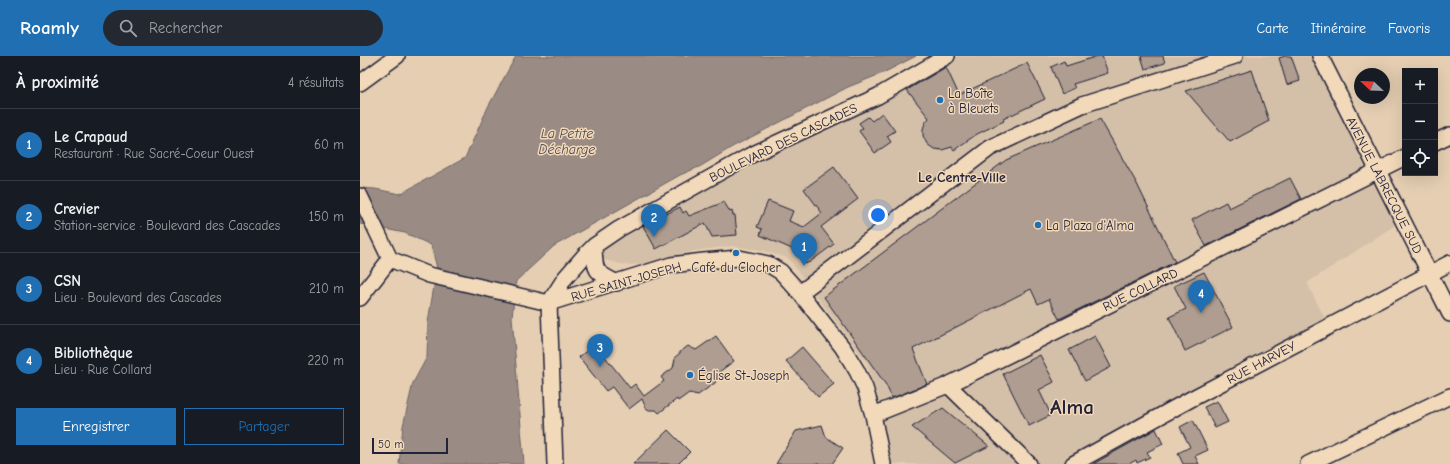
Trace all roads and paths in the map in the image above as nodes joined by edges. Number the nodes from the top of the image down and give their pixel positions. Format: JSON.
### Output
{"nodes":[{"id":1,"x":397,"y":56,"type":"edge"},
{"id":2,"x":947,"y":56,"type":"edge"},
{"id":3,"x":1235,"y":56,"type":"edge"},
{"id":4,"x":1320,"y":56,"type":"edge"},
{"id":5,"x":360,"y":83,"type":"edge"},
{"id":6,"x":1450,"y":135,"type":"edge"},
{"id":7,"x":1438,"y":141,"type":"edge"},
{"id":8,"x":1402,"y":158,"type":"edge"},
{"id":9,"x":1378,"y":170,"type":"junction"},
{"id":10,"x":360,"y":196,"type":"edge"},
{"id":11,"x":594,"y":246,"type":"junction"},
{"id":12,"x":390,"y":259,"type":"junction"},
{"id":13,"x":1450,"y":263,"type":"edge"},
{"id":14,"x":1430,"y":274,"type":"junction"},
{"id":15,"x":617,"y":282,"type":"junction"},
{"id":16,"x":800,"y":293,"type":"junction"},
{"id":17,"x":360,"y":298,"type":"edge"},
{"id":18,"x":541,"y":301,"type":"junction"},
{"id":19,"x":1450,"y":314,"type":"edge"},
{"id":20,"x":948,"y":385,"type":"junction"},
{"id":21,"x":1450,"y":396,"type":"edge"},
{"id":22,"x":873,"y":415,"type":"junction"},
{"id":23,"x":555,"y":464,"type":"edge"},
{"id":24,"x":883,"y":464,"type":"edge"},
{"id":25,"x":1028,"y":464,"type":"edge"},
{"id":26,"x":1073,"y":464,"type":"edge"},
{"id":27,"x":1308,"y":464,"type":"edge"}],
"edges":[{"from":1,"to":5,"type":"street"},
{"from":2,"to":11,"type":"street","name":"BOULEVARD DES CASCADES"},
{"from":3,"to":16,"type":"street"},
{"from":4,"to":9,"type":"street","name":"AVENUE LABRECQUE SUD"},
{"from":6,"to":7,"type":"street"},
{"from":8,"to":9,"type":"street","name":"RUE COLLARD"},
{"from":9,"to":14,"type":"street","name":"AVENUE LABRECQUE SUD"},
{"from":9,"to":20,"type":"street","name":"RUE COLLARD"},
{"from":10,"to":12,"type":"street"},
{"from":11,"to":15,"type":"street"},
{"from":11,"to":18,"type":"street","name":"BOULEVARD DES CASCADES"},
{"from":12,"to":17,"type":"street"},
{"from":12,"to":18,"type":"street"},
{"from":13,"to":14,"type":"street","name":"RUE HARVEY"},
{"from":14,"to":19,"type":"street","name":"AVENUE LABRECQUE SUD"},
{"from":14,"to":26,"type":"street","name":"RUE HARVEY"},
{"from":15,"to":16,"type":"street","name":"RUE SAINT-JOSEPH"},
{"from":15,"to":18,"type":"street","name":"RUE SAINT-JOSEPH"},
{"from":16,"to":22,"type":"street","name":"RUE SAINT-JOSEPH"},
{"from":18,"to":23,"type":"street"},
{"from":20,"to":22,"type":"street","name":"RUE COLLARD"},
{"from":20,"to":25,"type":"street"},
{"from":21,"to":27,"type":"street"},
{"from":22,"to":24,"type":"street","name":"RUE SAINT-JOSEPH"}]}
